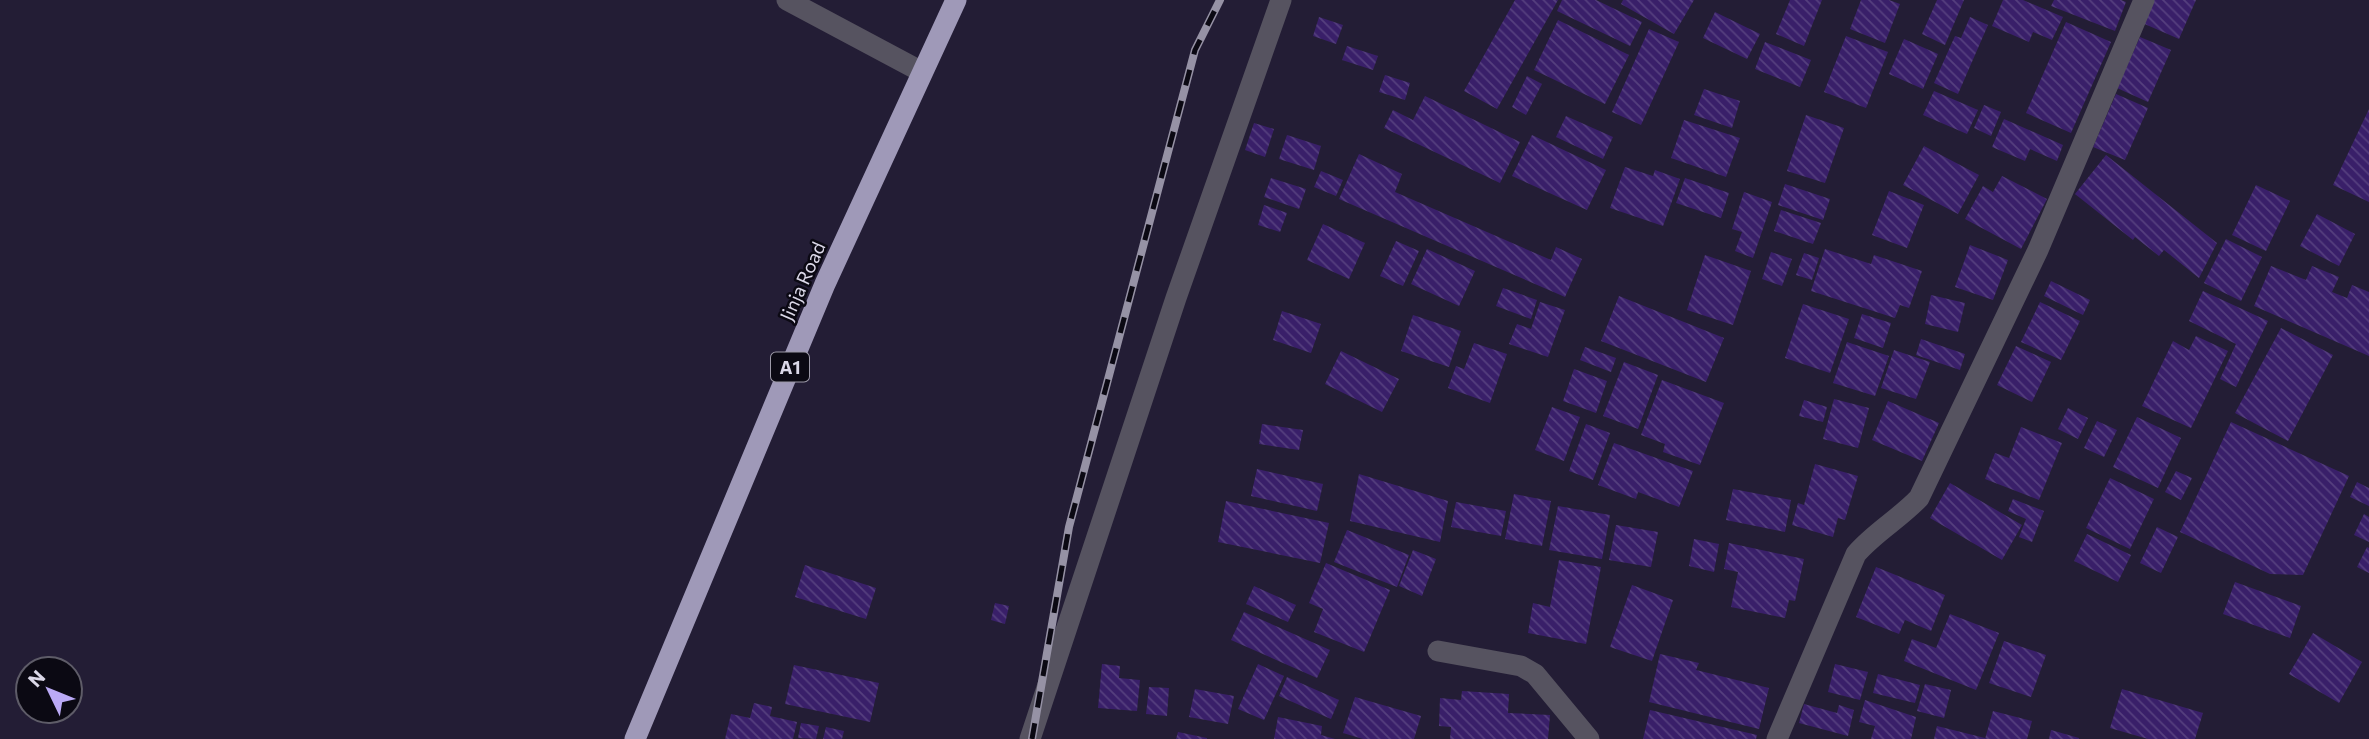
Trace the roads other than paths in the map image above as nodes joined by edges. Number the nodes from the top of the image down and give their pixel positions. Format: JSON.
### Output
{"nodes":[{"id":1,"x":787,"y":0,"type":"edge"},
{"id":2,"x":956,"y":0,"type":"edge"},
{"id":3,"x":1281,"y":0,"type":"edge"},
{"id":4,"x":2144,"y":0,"type":"edge"},
{"id":5,"x":922,"y":72,"type":"junction"},
{"id":6,"x":1438,"y":651,"type":"dead end"},
{"id":7,"x":635,"y":739,"type":"edge"},
{"id":8,"x":1030,"y":739,"type":"edge"},
{"id":9,"x":1589,"y":739,"type":"edge"},
{"id":10,"x":1777,"y":739,"type":"edge"}],
"edges":[{"from":1,"to":5,"type":"street"},
{"from":2,"to":5,"type":"highway","name":"Jinja Road","number":"A1"},
{"from":3,"to":8,"type":"street"},
{"from":4,"to":10,"type":"street"},
{"from":5,"to":7,"type":"highway","name":"Jinja Road","number":"A1"},
{"from":6,"to":9,"type":"street"}]}
